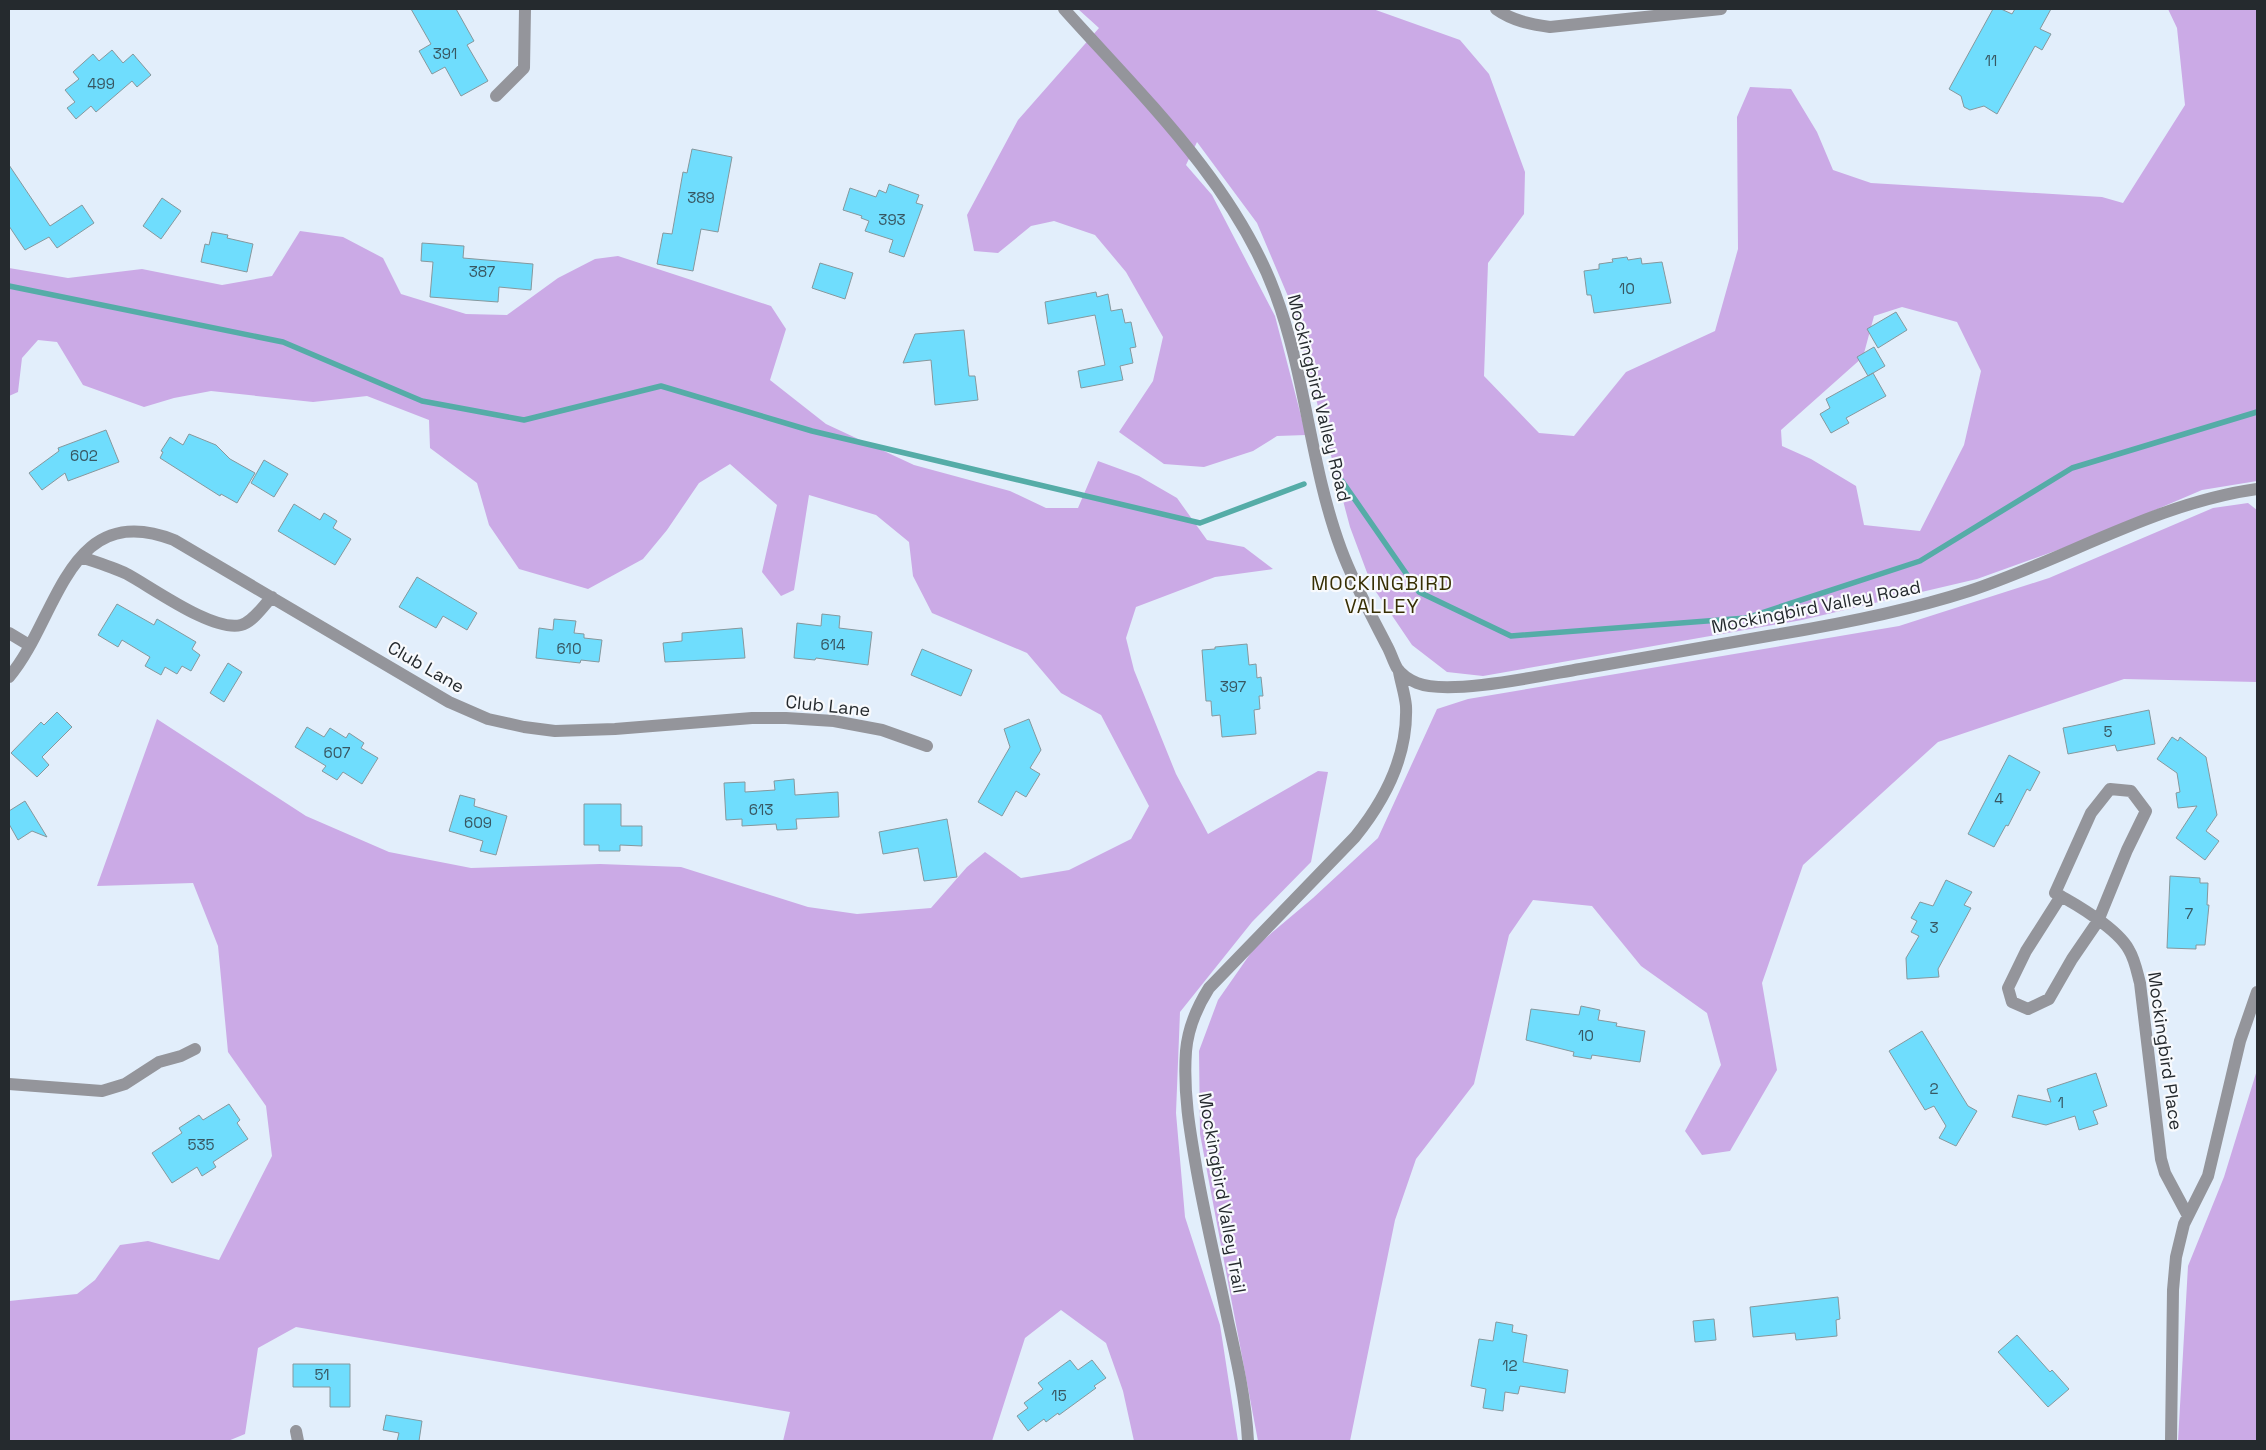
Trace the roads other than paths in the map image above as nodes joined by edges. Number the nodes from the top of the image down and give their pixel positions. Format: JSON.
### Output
{"nodes":[{"id":1,"x":525,"y":9,"type":"edge"},
{"id":2,"x":1064,"y":9,"type":"edge"},
{"id":3,"x":1496,"y":9,"type":"edge"},
{"id":4,"x":1721,"y":9,"type":"edge"},
{"id":5,"x":496,"y":96,"type":"dead end"},
{"id":6,"x":2257,"y":489,"type":"edge"},
{"id":7,"x":81,"y":557,"type":"junction"},
{"id":8,"x":272,"y":597,"type":"junction"},
{"id":9,"x":9,"y":633,"type":"edge"},
{"id":10,"x":29,"y":645,"type":"junction"},
{"id":11,"x":1399,"y":672,"type":"junction"},
{"id":12,"x":9,"y":675,"type":"edge"},
{"id":13,"x":927,"y":746,"type":"dead end"},
{"id":14,"x":1336,"y":856,"type":"joint"},
{"id":15,"x":2058,"y":894,"type":"junction"},
{"id":16,"x":2098,"y":921,"type":"junction"},
{"id":17,"x":2257,"y":992,"type":"edge"},
{"id":18,"x":195,"y":1049,"type":"dead end"},
{"id":19,"x":9,"y":1084,"type":"edge"},
{"id":20,"x":2188,"y":1216,"type":"junction"},
{"id":21,"x":1248,"y":1441,"type":"edge"},
{"id":22,"x":2172,"y":1441,"type":"edge"}],
"edges":[{"from":1,"to":5,"type":"street"},
{"from":2,"to":11,"type":"street","name":"Mockingbird Valley Road"},
{"from":3,"to":4,"type":"street"},
{"from":6,"to":11,"type":"street","name":"Mockingbird Valley Road"},
{"from":7,"to":8,"type":"street","name":"Club Lane"},
{"from":7,"to":8,"type":"street"},
{"from":7,"to":10,"type":"street","name":"Club Lane"},
{"from":8,"to":13,"type":"street","name":"Club Lane"},
{"from":9,"to":10,"type":"street"},
{"from":10,"to":12,"type":"street","name":"Club Lane"},
{"from":11,"to":14,"type":"street","name":"Mockingbird Valley Road"},
{"from":14,"to":21,"type":"street","name":"Mockingbird Valley Trail"},
{"from":15,"to":16,"type":"street","name":"Mockingbird Place"},
{"from":15,"to":16,"type":"street"},
{"from":15,"to":16,"type":"street"},
{"from":16,"to":20,"type":"street","name":"Mockingbird Place"},
{"from":17,"to":20,"type":"street"},
{"from":18,"to":19,"type":"street"},
{"from":20,"to":22,"type":"street"}]}
